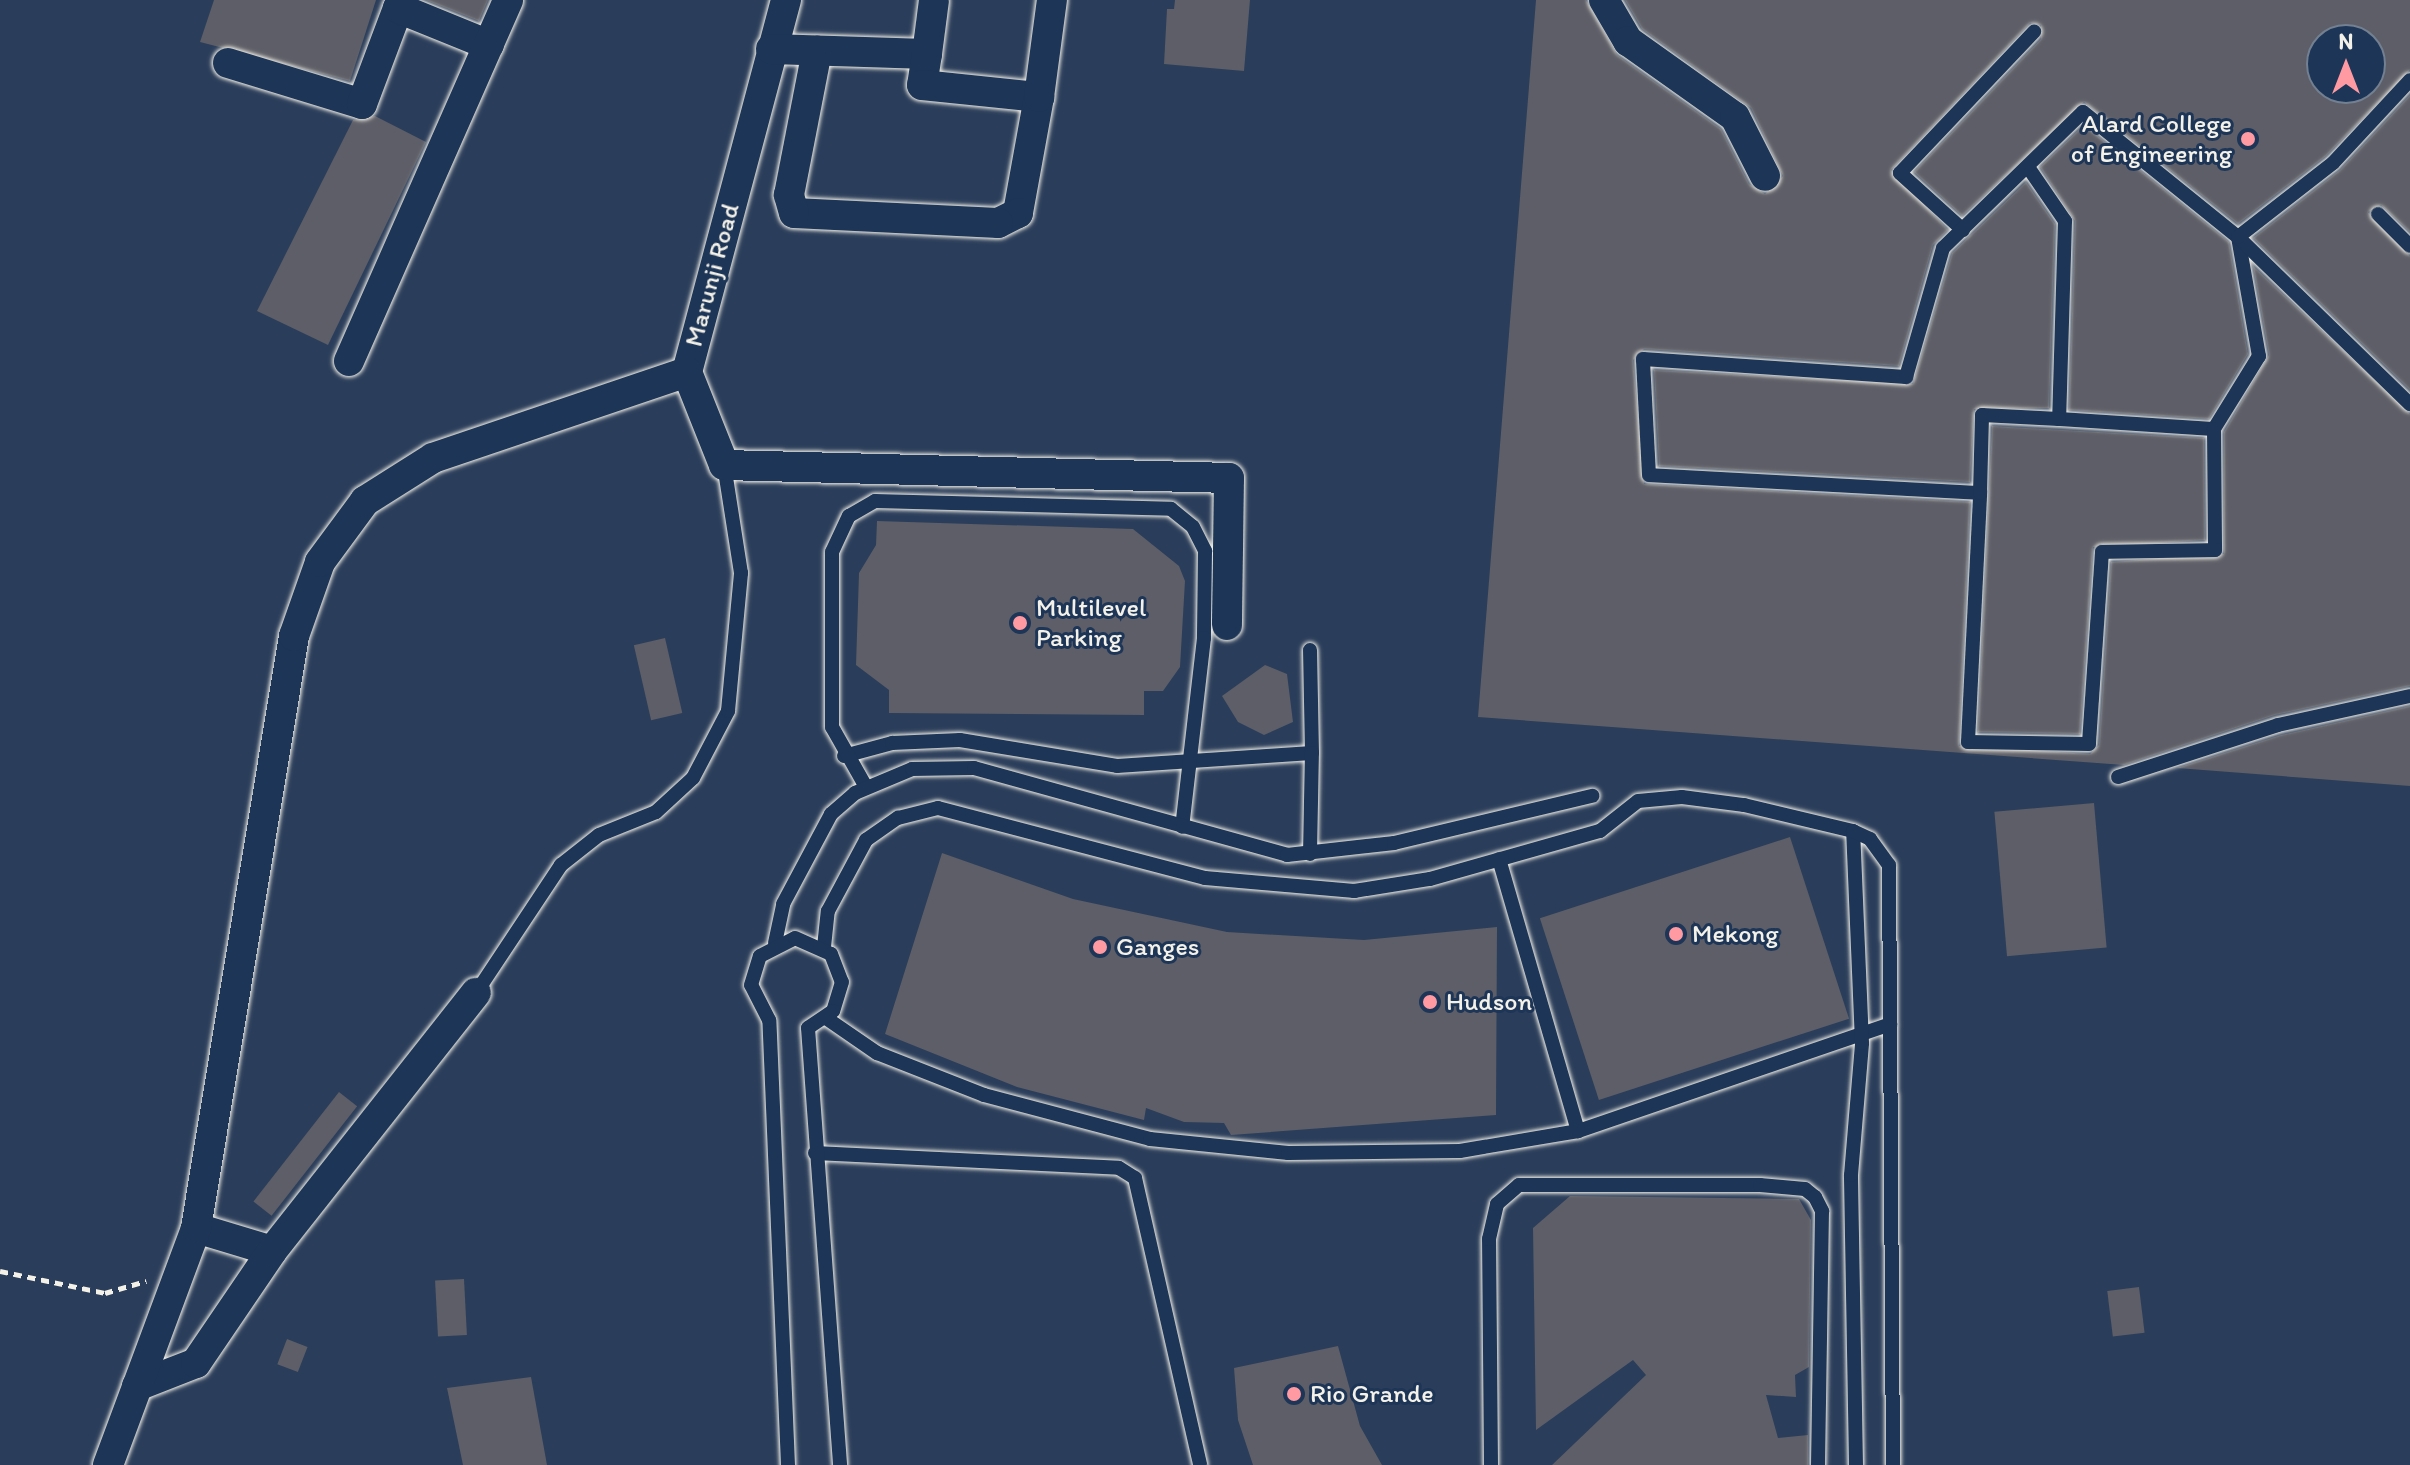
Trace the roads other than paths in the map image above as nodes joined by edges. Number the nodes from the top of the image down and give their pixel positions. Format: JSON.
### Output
{"nodes":[{"id":1,"x":508,"y":0,"type":"edge"},
{"id":2,"x":786,"y":0,"type":"edge"},
{"id":3,"x":934,"y":0,"type":"edge"},
{"id":4,"x":1052,"y":0,"type":"edge"},
{"id":5,"x":1604,"y":0,"type":"edge"},
{"id":6,"x":2034,"y":32,"type":"dead end"},
{"id":7,"x":489,"y":45,"type":"junction"},
{"id":8,"x":771,"y":49,"type":"junction"},
{"id":9,"x":817,"y":51,"type":"junction"},
{"id":10,"x":927,"y":54,"type":"junction"},
{"id":11,"x":228,"y":63,"type":"dead end"},
{"id":12,"x":2410,"y":80,"type":"edge"},
{"id":13,"x":1039,"y":97,"type":"junction"},
{"id":14,"x":2030,"y":170,"type":"junction"},
{"id":15,"x":1765,"y":176,"type":"dead end"},
{"id":16,"x":2378,"y":214,"type":"dead end"},
{"id":17,"x":1963,"y":230,"type":"junction"},
{"id":18,"x":2238,"y":237,"type":"junction"},
{"id":19,"x":2410,"y":246,"type":"edge"},
{"id":20,"x":349,"y":361,"type":"dead end"},
{"id":21,"x":687,"y":372,"type":"junction"},
{"id":22,"x":2410,"y":404,"type":"edge"},
{"id":23,"x":2059,"y":419,"type":"junction"},
{"id":24,"x":2214,"y":429,"type":"junction"},
{"id":25,"x":724,"y":465,"type":"junction"},
{"id":26,"x":1980,"y":493,"type":"junction"},
{"id":27,"x":1227,"y":625,"type":"dead end"},
{"id":28,"x":1310,"y":650,"type":"dead end"},
{"id":29,"x":2410,"y":696,"type":"edge"},
{"id":30,"x":1312,"y":753,"type":"junction"},
{"id":31,"x":844,"y":756,"type":"junction"},
{"id":32,"x":1184,"y":765,"type":"junction"},
{"id":33,"x":2118,"y":777,"type":"dead end"},
{"id":34,"x":866,"y":787,"type":"junction"},
{"id":35,"x":1592,"y":796,"type":"dead end"},
{"id":36,"x":1182,"y":827,"type":"junction"},
{"id":37,"x":1853,"y":831,"type":"junction"},
{"id":38,"x":1310,"y":854,"type":"junction"},
{"id":39,"x":1499,"y":859,"type":"junction"},
{"id":40,"x":775,"y":943,"type":"junction"},
{"id":41,"x":824,"y":947,"type":"junction"},
{"id":42,"x":476,"y":993,"type":"joint"},
{"id":43,"x":826,"y":1018,"type":"junction"},
{"id":44,"x":1890,"y":1024,"type":"junction"},
{"id":45,"x":1861,"y":1031,"type":"junction"},
{"id":46,"x":1578,"y":1131,"type":"junction"},
{"id":47,"x":815,"y":1153,"type":"junction"},
{"id":48,"x":196,"y":1228,"type":"junction"},
{"id":49,"x":272,"y":1251,"type":"junction"},
{"id":50,"x":137,"y":1386,"type":"junction"},
{"id":51,"x":108,"y":1465,"type":"edge"},
{"id":52,"x":788,"y":1465,"type":"edge"},
{"id":53,"x":840,"y":1465,"type":"edge"},
{"id":54,"x":1200,"y":1465,"type":"edge"},
{"id":55,"x":1491,"y":1465,"type":"edge"},
{"id":56,"x":1818,"y":1465,"type":"edge"},
{"id":57,"x":1856,"y":1465,"type":"edge"},
{"id":58,"x":1893,"y":1465,"type":"edge"}],
"edges":[{"from":1,"to":7,"type":"street"},
{"from":2,"to":8,"type":"street","name":"Marunji Road"},
{"from":3,"to":10,"type":"street"},
{"from":4,"to":13,"type":"street"},
{"from":5,"to":15,"type":"street"},
{"from":6,"to":17,"type":"lane"},
{"from":7,"to":11,"type":"street"},
{"from":7,"to":20,"type":"street"},
{"from":8,"to":9,"type":"street"},
{"from":8,"to":21,"type":"street","name":"Marunji Road"},
{"from":9,"to":10,"type":"street"},
{"from":9,"to":13,"type":"street"},
{"from":10,"to":13,"type":"street"},
{"from":12,"to":18,"type":"lane"},
{"from":14,"to":17,"type":"lane"},
{"from":14,"to":18,"type":"lane"},
{"from":14,"to":23,"type":"lane"},
{"from":16,"to":19,"type":"lane"},
{"from":17,"to":26,"type":"lane"},
{"from":18,"to":22,"type":"lane"},
{"from":18,"to":24,"type":"lane"},
{"from":21,"to":25,"type":"street","name":"Marunji Road"},
{"from":21,"to":48,"type":"street"},
{"from":23,"to":24,"type":"lane"},
{"from":23,"to":26,"type":"lane"},
{"from":24,"to":26,"type":"lane"},
{"from":25,"to":27,"type":"street"},
{"from":25,"to":42,"type":"lane","name":"Marunji Road"},
{"from":28,"to":30,"type":"lane"},
{"from":29,"to":33,"type":"lane"},
{"from":30,"to":32,"type":"lane"},
{"from":30,"to":38,"type":"lane"},
{"from":31,"to":32,"type":"lane"},
{"from":31,"to":32,"type":"lane"},
{"from":31,"to":34,"type":"lane"},
{"from":32,"to":36,"type":"lane"},
{"from":34,"to":36,"type":"lane"},
{"from":34,"to":40,"type":"lane"},
{"from":35,"to":38,"type":"lane"},
{"from":36,"to":38,"type":"lane"},
{"from":37,"to":39,"type":"lane"},
{"from":37,"to":44,"type":"lane"},
{"from":37,"to":45,"type":"lane"},
{"from":39,"to":41,"type":"lane"},
{"from":39,"to":46,"type":"lane"},
{"from":40,"to":41,"type":"lane"},
{"from":40,"to":52,"type":"lane"},
{"from":41,"to":43,"type":"lane"},
{"from":42,"to":49,"type":"street"},
{"from":43,"to":46,"type":"lane"},
{"from":43,"to":47,"type":"lane"},
{"from":44,"to":45,"type":"lane"},
{"from":44,"to":58,"type":"lane"},
{"from":45,"to":46,"type":"lane"},
{"from":45,"to":57,"type":"lane"},
{"from":47,"to":53,"type":"lane"},
{"from":47,"to":54,"type":"lane"},
{"from":48,"to":49,"type":"street"},
{"from":48,"to":50,"type":"street"},
{"from":49,"to":50,"type":"street"},
{"from":50,"to":51,"type":"street"},
{"from":55,"to":56,"type":"lane"}]}
